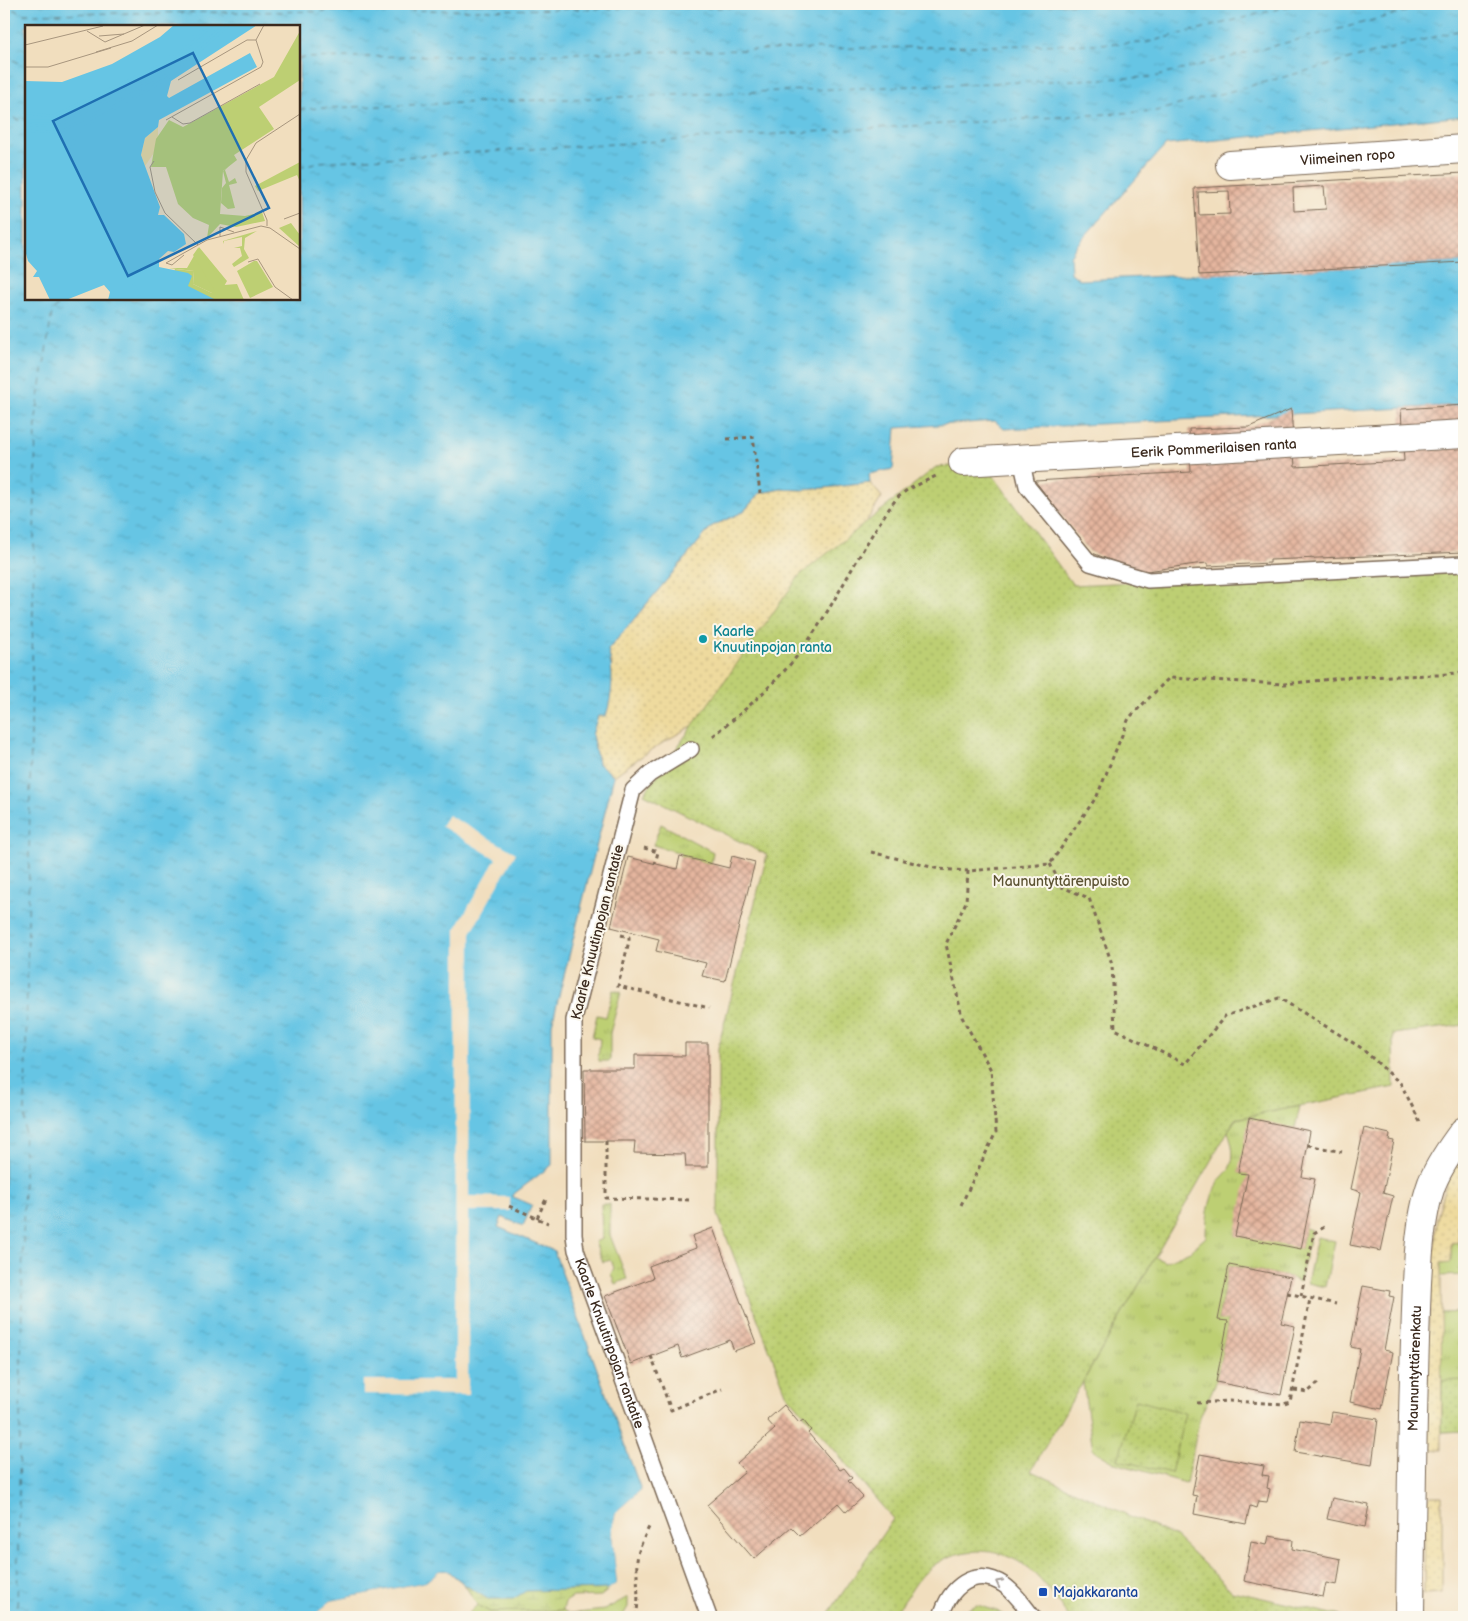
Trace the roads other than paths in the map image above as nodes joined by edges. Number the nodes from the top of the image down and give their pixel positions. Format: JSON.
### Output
{"nodes":[{"id":1,"x":1464,"y":149,"type":"edge"},
{"id":2,"x":1230,"y":165,"type":"dead end"},
{"id":3,"x":1464,"y":434,"type":"edge"},
{"id":4,"x":1021,"y":459,"type":"junction"},
{"id":5,"x":963,"y":462,"type":"road end"},
{"id":6,"x":1464,"y":564,"type":"edge"},
{"id":7,"x":691,"y":749,"type":"road end"},
{"id":8,"x":1464,"y":1131,"type":"edge"},
{"id":9,"x":709,"y":1617,"type":"edge"},
{"id":10,"x":941,"y":1617,"type":"edge"},
{"id":11,"x":1033,"y":1617,"type":"edge"},
{"id":12,"x":1410,"y":1617,"type":"edge"}],
"edges":[{"from":1,"to":2,"type":"street","name":"Viimeinen ropo"},
{"from":3,"to":4,"type":"street","name":"Eerik Pommerilaisen ranta"},
{"from":4,"to":5,"type":"street","name":"Eerik Pommerilaisen ranta"},
{"from":4,"to":6,"type":"lane"},
{"from":7,"to":9,"type":"lane","name":"Kaarle Knuutinpojan rantatie"},
{"from":8,"to":12,"type":"street","name":"Maununtyttärenkatu"},
{"from":11,"to":10,"type":"lane","one_way":true}]}
